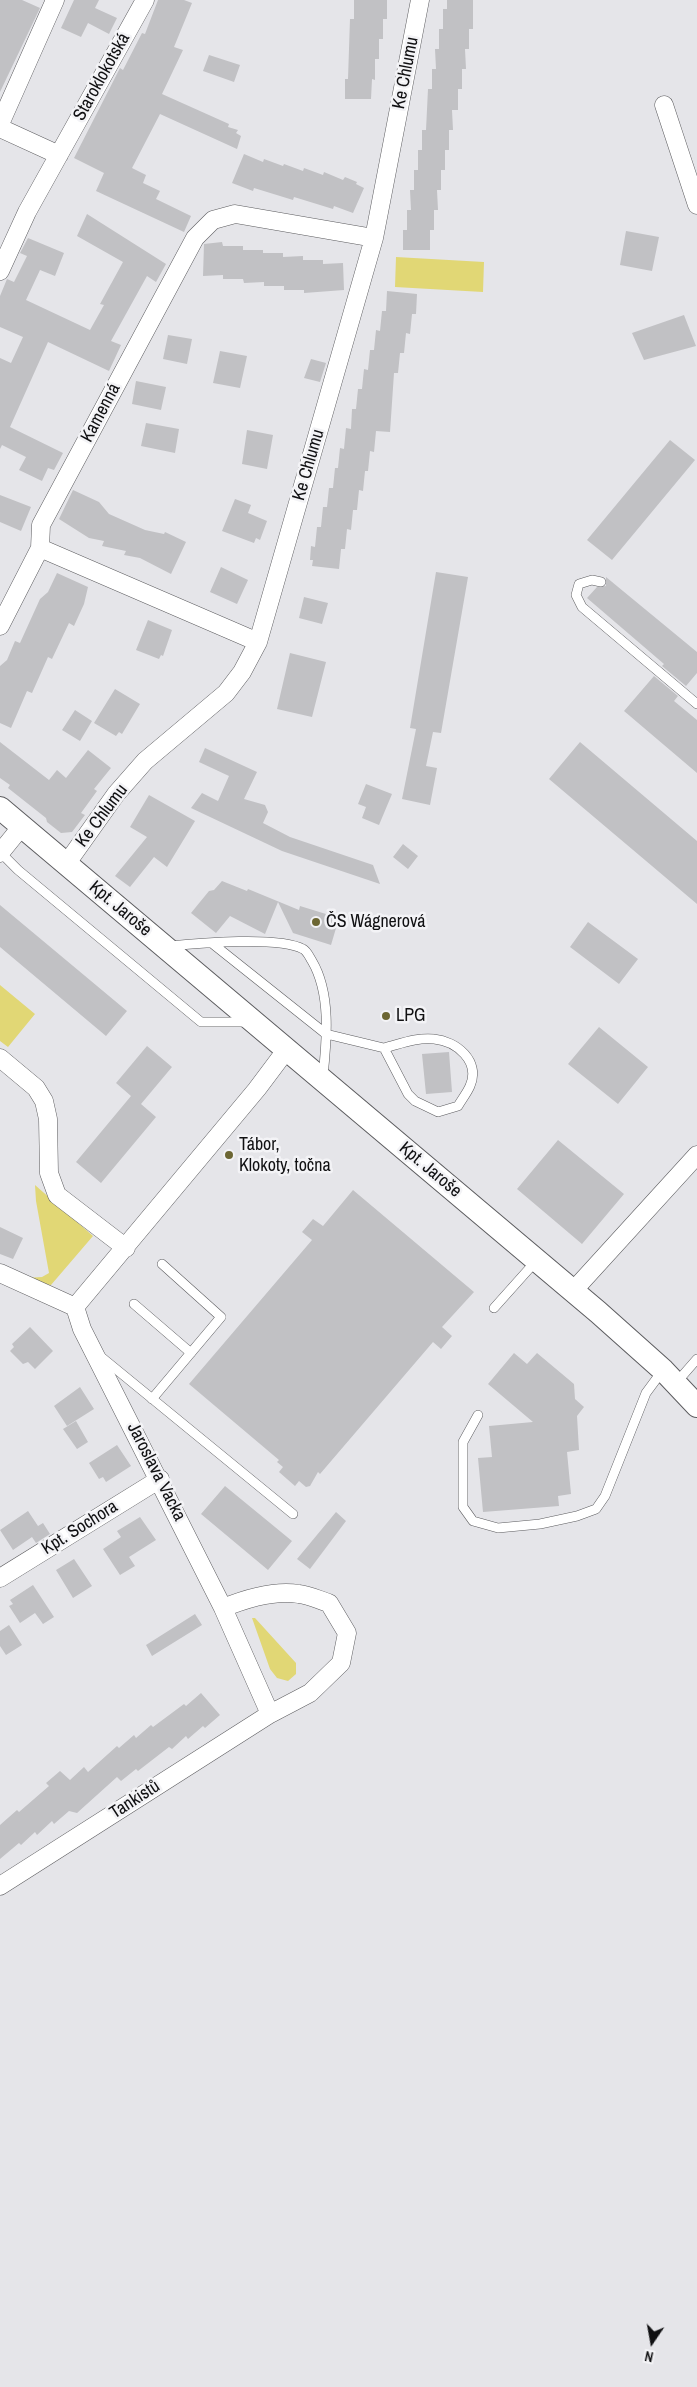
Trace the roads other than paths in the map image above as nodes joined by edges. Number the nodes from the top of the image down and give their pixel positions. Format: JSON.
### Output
{"nodes":[{"id":1,"x":55,"y":0,"type":"edge"},
{"id":2,"x":145,"y":0,"type":"edge"},
{"id":3,"x":420,"y":0,"type":"edge"},
{"id":4,"x":664,"y":105,"type":"dead end"},
{"id":5,"x":0,"y":126,"type":"edge"},
{"id":6,"x":59,"y":155,"type":"junction"},
{"id":7,"x":697,"y":205,"type":"edge"},
{"id":8,"x":374,"y":238,"type":"junction"},
{"id":9,"x":0,"y":271,"type":"edge"},
{"id":10,"x":40,"y":548,"type":"junction"},
{"id":11,"x":601,"y":582,"type":"dead end"},
{"id":12,"x":0,"y":626,"type":"edge"},
{"id":13,"x":258,"y":642,"type":"junction"},
{"id":14,"x":697,"y":704,"type":"edge"},
{"id":15,"x":0,"y":808,"type":"edge"},
{"id":16,"x":0,"y":818,"type":"edge"},
{"id":17,"x":22,"y":826,"type":"junction"},
{"id":18,"x":0,"y":852,"type":"edge"},
{"id":19,"x":67,"y":863,"type":"junction"},
{"id":20,"x":213,"y":944,"type":"junction"},
{"id":21,"x":165,"y":946,"type":"junction"},
{"id":22,"x":255,"y":1022,"type":"junction"},
{"id":23,"x":326,"y":1034,"type":"junction"},
{"id":24,"x":384,"y":1048,"type":"junction"},
{"id":25,"x":287,"y":1049,"type":"junction"},
{"id":26,"x":0,"y":1058,"type":"edge"},
{"id":27,"x":322,"y":1078,"type":"junction"},
{"id":28,"x":697,"y":1155,"type":"edge"},
{"id":29,"x":126,"y":1248,"type":"junction"},
{"id":30,"x":536,"y":1261,"type":"junction"},
{"id":31,"x":162,"y":1264,"type":"dead end"},
{"id":32,"x":0,"y":1273,"type":"edge"},
{"id":33,"x":573,"y":1291,"type":"junction"},
{"id":34,"x":134,"y":1304,"type":"dead end"},
{"id":35,"x":75,"y":1307,"type":"junction"},
{"id":36,"x":494,"y":1308,"type":"dead end"},
{"id":37,"x":94,"y":1352,"type":"junction"},
{"id":38,"x":191,"y":1353,"type":"junction"},
{"id":39,"x":697,"y":1359,"type":"edge"},
{"id":40,"x":669,"y":1377,"type":"junction"},
{"id":41,"x":152,"y":1399,"type":"junction"},
{"id":42,"x":697,"y":1406,"type":"edge"},
{"id":43,"x":478,"y":1415,"type":"dead end"},
{"id":44,"x":160,"y":1479,"type":"junction"},
{"id":45,"x":293,"y":1514,"type":"dead end"},
{"id":46,"x":0,"y":1578,"type":"edge"},
{"id":47,"x":223,"y":1608,"type":"junction"},
{"id":48,"x":270,"y":1714,"type":"junction"},
{"id":49,"x":0,"y":1886,"type":"edge"}],
"edges":[{"from":1,"to":5,"type":"street"},
{"from":2,"to":6,"type":"street","name":"Staroklokotská"},
{"from":3,"to":8,"type":"street","name":"Ke Chlumu"},
{"from":4,"to":7,"type":"street"},
{"from":5,"to":6,"type":"street"},
{"from":6,"to":9,"type":"street","name":"Staroklokotská"},
{"from":8,"to":10,"type":"street","name":"Kamenná"},
{"from":8,"to":13,"type":"street","name":"Ke Chlumu"},
{"from":10,"to":12,"type":"street"},
{"from":10,"to":13,"type":"street"},
{"from":11,"to":14,"type":"lane"},
{"from":13,"to":19,"type":"street","name":"Ke Chlumu"},
{"from":15,"to":17,"type":"street","name":"Kpt. Jaroše"},
{"from":16,"to":17,"type":"lane"},
{"from":17,"to":18,"type":"street"},
{"from":17,"to":19,"type":"street","name":"Kpt. Jaroše"},
{"from":18,"to":22,"type":"lane"},
{"from":19,"to":21,"type":"street","name":"Kpt. Jaroše"},
{"from":20,"to":21,"type":"lane"},
{"from":20,"to":23,"type":"lane"},
{"from":20,"to":23,"type":"lane"},
{"from":21,"to":22,"type":"street","name":"Kpt. Jaroše"},
{"from":22,"to":25,"type":"street","name":"Kpt. Jaroše"},
{"from":23,"to":24,"type":"lane"},
{"from":23,"to":27,"type":"lane"},
{"from":24,"to":24,"type":"lane"},
{"from":25,"to":27,"type":"street","name":"Kpt. Jaroše"},
{"from":25,"to":29,"type":"street"},
{"from":26,"to":29,"type":"street"},
{"from":27,"to":30,"type":"street","name":"Kpt. Jaroše"},
{"from":28,"to":33,"type":"street"},
{"from":29,"to":35,"type":"street"},
{"from":30,"to":33,"type":"street","name":"Kpt. Jaroše"},
{"from":30,"to":36,"type":"lane"},
{"from":31,"to":38,"type":"lane"},
{"from":32,"to":35,"type":"street"},
{"from":33,"to":40,"type":"street","name":"Kpt. Jaroše"},
{"from":34,"to":38,"type":"lane"},
{"from":35,"to":37,"type":"street","name":"Jaroslava Vacka"},
{"from":37,"to":41,"type":"lane"},
{"from":37,"to":44,"type":"street","name":"Jaroslava Vacka"},
{"from":38,"to":41,"type":"lane"},
{"from":39,"to":40,"type":"lane"},
{"from":40,"to":42,"type":"street","name":"Kpt. Jaroše"},
{"from":40,"to":43,"type":"lane"},
{"from":41,"to":45,"type":"lane"},
{"from":44,"to":46,"type":"street","name":"Kpt. Sochora"},
{"from":44,"to":47,"type":"street","name":"Jaroslava Vacka"},
{"from":47,"to":48,"type":"street","name":"Jaroslava Vacka"},
{"from":47,"to":48,"type":"street","name":"Tankistů"},
{"from":48,"to":49,"type":"street","name":"Tankistů"}]}
